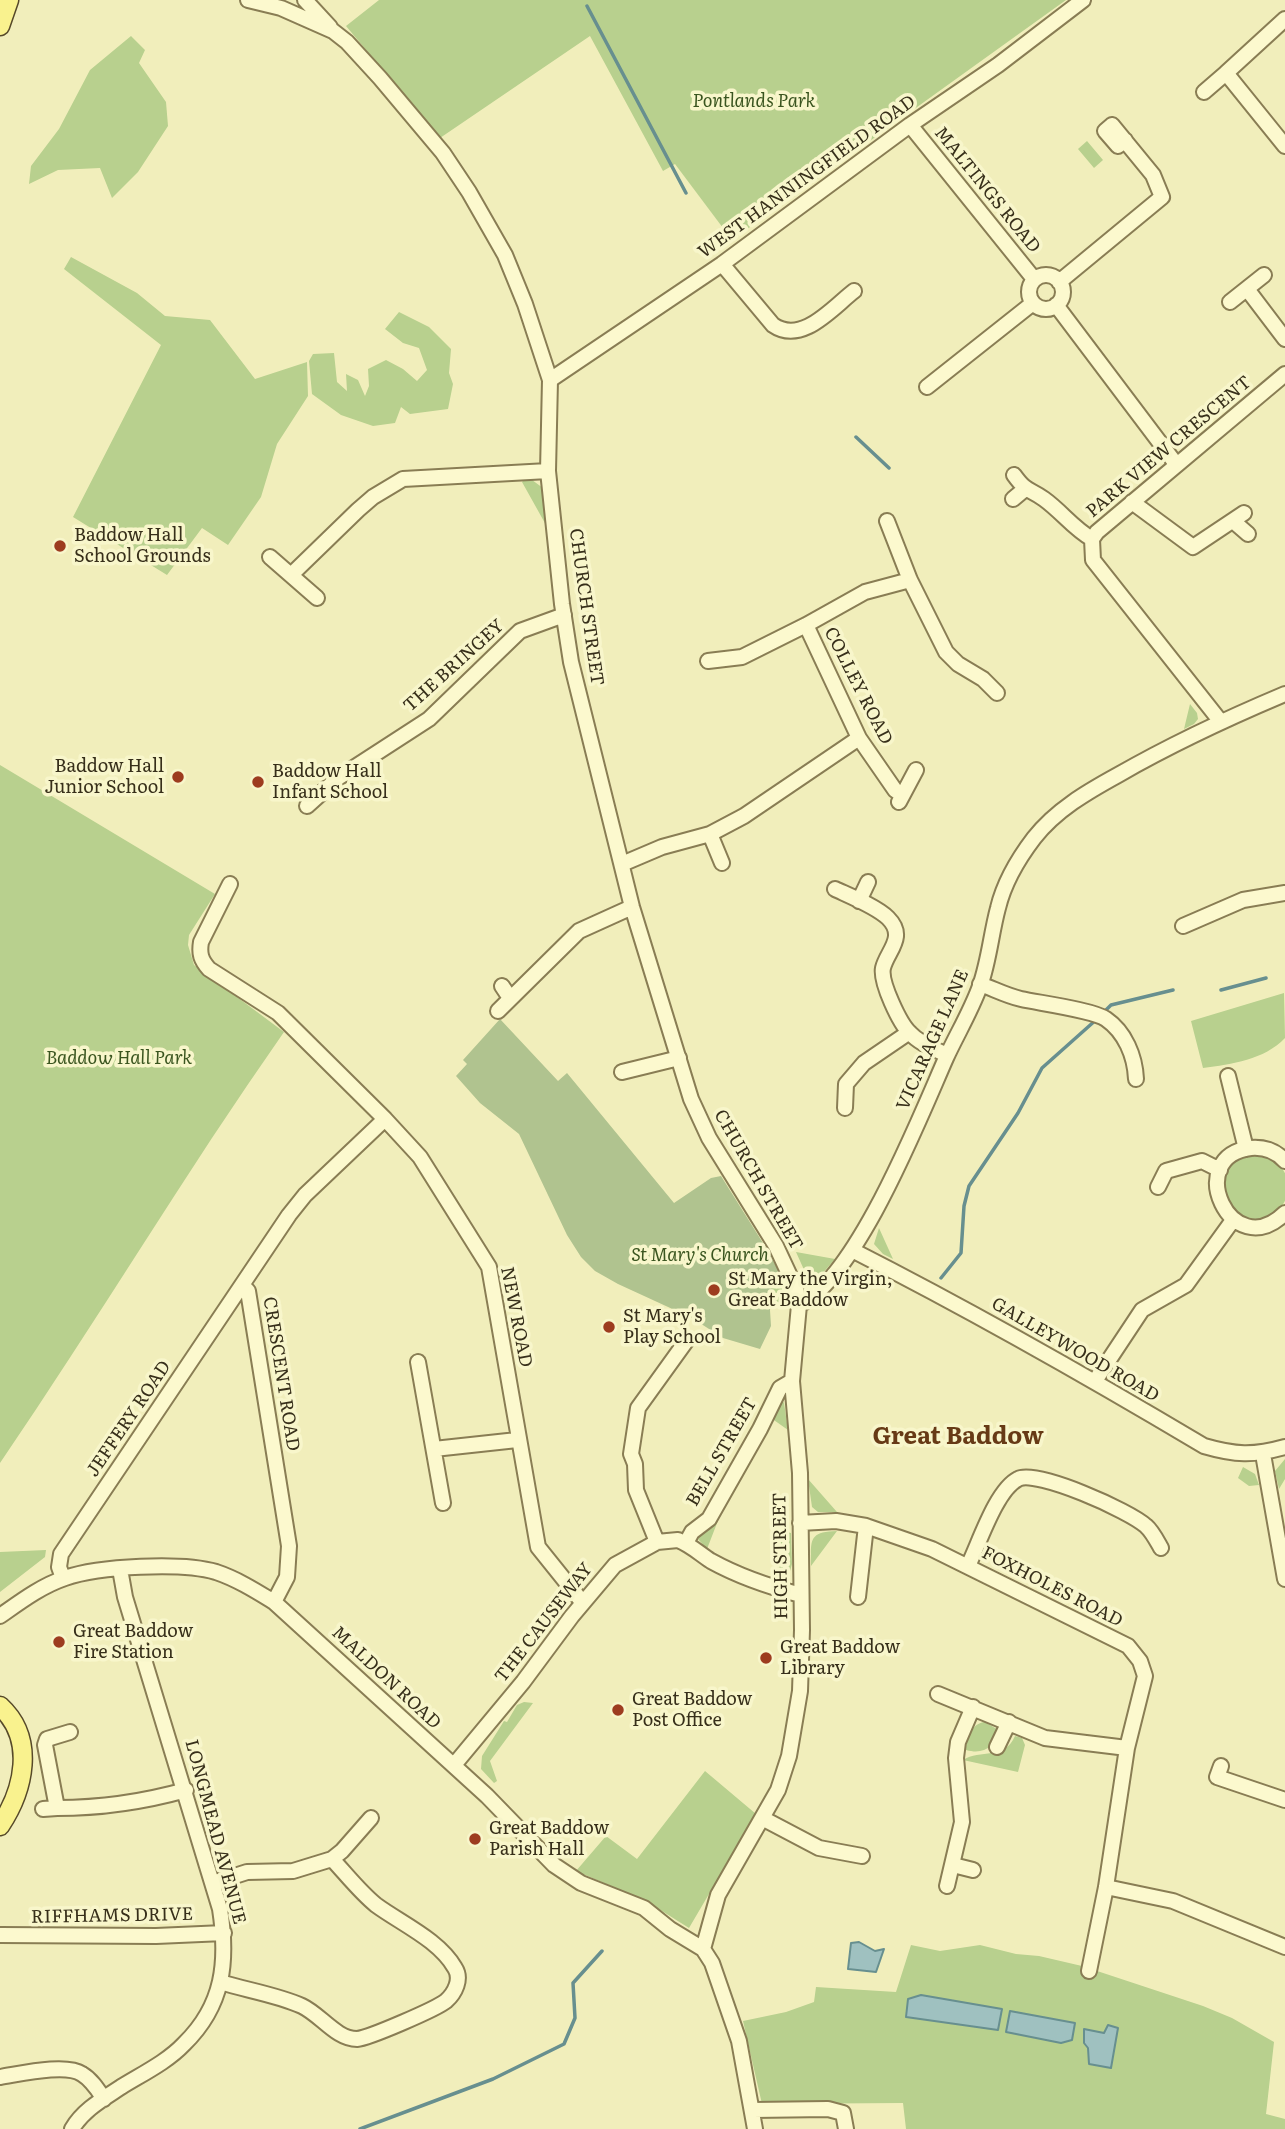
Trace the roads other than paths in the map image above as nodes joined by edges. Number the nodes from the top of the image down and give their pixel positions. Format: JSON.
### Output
{"nodes":[{"id":1,"x":9,"y":0,"type":"edge"},
{"id":2,"x":248,"y":0,"type":"edge"},
{"id":3,"x":305,"y":0,"type":"edge"},
{"id":4,"x":1083,"y":0,"type":"edge"},
{"id":5,"x":1285,"y":19,"type":"edge"},
{"id":6,"x":0,"y":26,"type":"edge"},
{"id":7,"x":333,"y":31,"type":"junction"},
{"id":8,"x":1226,"y":73,"type":"junction"},
{"id":9,"x":1203,"y":92,"type":"dead end"},
{"id":10,"x":910,"y":125,"type":"junction"},
{"id":11,"x":1125,"y":141,"type":"dead end"},
{"id":12,"x":1285,"y":146,"type":"edge"},
{"id":13,"x":722,"y":264,"type":"junction"},
{"id":14,"x":1264,"y":275,"type":"dead end"},
{"id":15,"x":1034,"y":279,"type":"junction"},
{"id":16,"x":1059,"y":282,"type":"junction"},
{"id":17,"x":1247,"y":289,"type":"junction"},
{"id":18,"x":854,"y":291,"type":"dead end"},
{"id":19,"x":1230,"y":302,"type":"dead end"},
{"id":20,"x":1033,"y":303,"type":"junction"},
{"id":21,"x":1056,"y":305,"type":"junction"},
{"id":22,"x":1285,"y":339,"type":"edge"},
{"id":23,"x":1285,"y":374,"type":"edge"},
{"id":24,"x":550,"y":380,"type":"junction"},
{"id":25,"x":927,"y":387,"type":"dead end"},
{"id":26,"x":1176,"y":464,"type":"junction"},
{"id":27,"x":548,"y":471,"type":"junction"},
{"id":28,"x":1014,"y":475,"type":"dead end"},
{"id":29,"x":1132,"y":502,"type":"junction"},
{"id":30,"x":887,"y":521,"type":"dead end"},
{"id":31,"x":1248,"y":534,"type":"dead end"},
{"id":32,"x":1092,"y":539,"type":"junction"},
{"id":33,"x":270,"y":557,"type":"dead end"},
{"id":34,"x":291,"y":575,"type":"junction"},
{"id":35,"x":909,"y":580,"type":"junction"},
{"id":36,"x":317,"y":598,"type":"dead end"},
{"id":37,"x":564,"y":615,"type":"junction"},
{"id":38,"x":806,"y":625,"type":"junction"},
{"id":39,"x":708,"y":661,"type":"dead end"},
{"id":40,"x":997,"y":693,"type":"dead end"},
{"id":41,"x":1285,"y":694,"type":"edge"},
{"id":42,"x":1220,"y":722,"type":"junction"},
{"id":43,"x":859,"y":738,"type":"junction"},
{"id":44,"x":916,"y":769,"type":"dead end"},
{"id":45,"x":307,"y":806,"type":"dead end"},
{"id":46,"x":710,"y":834,"type":"junction"},
{"id":47,"x":722,"y":863,"type":"dead end"},
{"id":48,"x":622,"y":864,"type":"junction"},
{"id":49,"x":868,"y":882,"type":"dead end"},
{"id":50,"x":230,"y":884,"type":"dead end"},
{"id":51,"x":835,"y":889,"type":"dead end"},
{"id":52,"x":1282,"y":894,"type":"edge"},
{"id":53,"x":859,"y":901,"type":"junction"},
{"id":54,"x":632,"y":907,"type":"junction"},
{"id":55,"x":1192,"y":927,"type":"dead end"},
{"id":56,"x":981,"y":984,"type":"junction"},
{"id":57,"x":498,"y":1012,"type":"dead end"},
{"id":58,"x":908,"y":1032,"type":"junction"},
{"id":59,"x":947,"y":1055,"type":"junction"},
{"id":60,"x":679,"y":1058,"type":"junction"},
{"id":61,"x":1139,"y":1070,"type":"dead end"},
{"id":62,"x":622,"y":1072,"type":"dead end"},
{"id":63,"x":1228,"y":1076,"type":"dead end"},
{"id":64,"x":845,"y":1108,"type":"dead end"},
{"id":65,"x":385,"y":1119,"type":"junction"},
{"id":66,"x":1246,"y":1149,"type":"junction"},
{"id":67,"x":1283,"y":1155,"type":"edge"},
{"id":68,"x":1220,"y":1170,"type":"junction"},
{"id":69,"x":1158,"y":1187,"type":"dead end"},
{"id":70,"x":1284,"y":1216,"type":"edge"},
{"id":71,"x":1233,"y":1220,"type":"junction"},
{"id":72,"x":852,"y":1250,"type":"junction"},
{"id":73,"x":243,"y":1286,"type":"junction"},
{"id":74,"x":799,"y":1305,"type":"junction"},
{"id":75,"x":687,"y":1340,"type":"dead end"},
{"id":76,"x":418,"y":1362,"type":"dead end"},
{"id":77,"x":792,"y":1381,"type":"junction"},
{"id":78,"x":1095,"y":1381,"type":"junction"},
{"id":79,"x":517,"y":1440,"type":"junction"},
{"id":80,"x":1285,"y":1447,"type":"edge"},
{"id":81,"x":434,"y":1449,"type":"junction"},
{"id":82,"x":1263,"y":1454,"type":"junction"},
{"id":83,"x":443,"y":1503,"type":"dead end"},
{"id":84,"x":800,"y":1523,"type":"junction"},
{"id":85,"x":866,"y":1526,"type":"junction"},
{"id":86,"x":657,"y":1542,"type":"junction"},
{"id":87,"x":686,"y":1543,"type":"junction"},
{"id":88,"x":1161,"y":1548,"type":"dead end"},
{"id":89,"x":968,"y":1566,"type":"junction"},
{"id":90,"x":120,"y":1569,"type":"junction"},
{"id":91,"x":63,"y":1578,"type":"junction"},
{"id":92,"x":1285,"y":1579,"type":"edge"},
{"id":93,"x":801,"y":1595,"type":"junction"},
{"id":94,"x":858,"y":1597,"type":"dead end"},
{"id":95,"x":274,"y":1602,"type":"junction"},
{"id":96,"x":583,"y":1603,"type":"junction"},
{"id":97,"x":1,"y":1616,"type":"edge"},
{"id":98,"x":938,"y":1694,"type":"dead end"},
{"id":99,"x":0,"y":1706,"type":"edge"},
{"id":100,"x":973,"y":1707,"type":"junction"},
{"id":101,"x":1009,"y":1722,"type":"junction"},
{"id":102,"x":70,"y":1732,"type":"dead end"},
{"id":103,"x":997,"y":1747,"type":"dead end"},
{"id":104,"x":1127,"y":1748,"type":"junction"},
{"id":105,"x":454,"y":1765,"type":"junction"},
{"id":106,"x":1220,"y":1766,"type":"dead end"},
{"id":107,"x":186,"y":1790,"type":"junction"},
{"id":108,"x":1285,"y":1801,"type":"edge"},
{"id":109,"x":371,"y":1818,"type":"dead end"},
{"id":110,"x":762,"y":1818,"type":"junction"},
{"id":111,"x":0,"y":1826,"type":"edge"},
{"id":112,"x":862,"y":1856,"type":"dead end"},
{"id":113,"x":332,"y":1859,"type":"junction"},
{"id":114,"x":953,"y":1865,"type":"junction"},
{"id":115,"x":973,"y":1870,"type":"dead end"},
{"id":116,"x":213,"y":1883,"type":"junction"},
{"id":117,"x":947,"y":1886,"type":"dead end"},
{"id":118,"x":1106,"y":1887,"type":"junction"},
{"id":119,"x":224,"y":1933,"type":"junction"},
{"id":120,"x":0,"y":1936,"type":"edge"},
{"id":121,"x":1285,"y":1947,"type":"edge"},
{"id":122,"x":703,"y":1949,"type":"junction"},
{"id":123,"x":1089,"y":1971,"type":"dead end"},
{"id":124,"x":220,"y":1982,"type":"junction"},
{"id":125,"x":0,"y":2077,"type":"edge"},
{"id":126,"x":104,"y":2099,"type":"junction"},
{"id":127,"x":753,"y":2110,"type":"junction"},
{"id":128,"x":72,"y":2129,"type":"edge"},
{"id":129,"x":755,"y":2129,"type":"edge"},
{"id":130,"x":846,"y":2129,"type":"edge"}],
"edges":[{"from":1,"to":6,"type":"main road"},
{"from":2,"to":7,"type":"street","name":"CHURCH STREET"},
{"from":3,"to":7,"type":"street"},
{"from":4,"to":10,"type":"street","name":"WEST HANNINGFIELD ROAD"},
{"from":5,"to":8,"type":"street"},
{"from":7,"to":24,"type":"street","name":"CHURCH STREET"},
{"from":8,"to":9,"type":"street"},
{"from":8,"to":12,"type":"street"},
{"from":10,"to":13,"type":"street","name":"WEST HANNINGFIELD ROAD"},
{"from":10,"to":15,"type":"street","name":"MALTINGS ROAD"},
{"from":11,"to":16,"type":"street"},
{"from":13,"to":18,"type":"street"},
{"from":13,"to":24,"type":"street","name":"WEST HANNINGFIELD ROAD"},
{"from":14,"to":17,"type":"street"},
{"from":15,"to":16,"type":"street","name":"MALTINGS ROAD"},
{"from":15,"to":20,"type":"street","name":"MALTINGS ROAD"},
{"from":16,"to":21,"type":"street"},
{"from":17,"to":19,"type":"street"},
{"from":17,"to":22,"type":"street"},
{"from":20,"to":21,"type":"street"},
{"from":20,"to":25,"type":"street"},
{"from":21,"to":26,"type":"street"},
{"from":23,"to":26,"type":"street","name":"PARK VIEW CRESCENT"},
{"from":24,"to":27,"type":"street","name":"CHURCH STREET"},
{"from":26,"to":29,"type":"street","name":"PARK VIEW CRESCENT"},
{"from":27,"to":34,"type":"street"},
{"from":27,"to":37,"type":"street","name":"CHURCH STREET"},
{"from":28,"to":32,"type":"street"},
{"from":29,"to":31,"type":"street"},
{"from":29,"to":32,"type":"street","name":"PARK VIEW CRESCENT"},
{"from":30,"to":35,"type":"street"},
{"from":32,"to":42,"type":"street","name":"PARK VIEW CRESCENT"},
{"from":33,"to":34,"type":"street"},
{"from":34,"to":36,"type":"street"},
{"from":35,"to":38,"type":"street"},
{"from":35,"to":40,"type":"street"},
{"from":37,"to":45,"type":"street","name":"THE BRINGEY"},
{"from":37,"to":48,"type":"street","name":"CHURCH STREET"},
{"from":38,"to":39,"type":"street"},
{"from":38,"to":43,"type":"street","name":"COLLEY ROAD"},
{"from":41,"to":42,"type":"street","name":"VICARAGE LANE"},
{"from":42,"to":56,"type":"street","name":"VICARAGE LANE"},
{"from":43,"to":44,"type":"street","name":"COLLEY ROAD"},
{"from":43,"to":46,"type":"street"},
{"from":46,"to":47,"type":"street"},
{"from":46,"to":48,"type":"street"},
{"from":48,"to":54,"type":"street","name":"CHURCH STREET"},
{"from":49,"to":53,"type":"street"},
{"from":50,"to":65,"type":"street","name":"NEW ROAD"},
{"from":51,"to":53,"type":"street"},
{"from":52,"to":55,"type":"street"},
{"from":53,"to":58,"type":"street"},
{"from":54,"to":57,"type":"street"},
{"from":54,"to":60,"type":"street","name":"CHURCH STREET"},
{"from":56,"to":59,"type":"street","name":"VICARAGE LANE"},
{"from":56,"to":61,"type":"street"},
{"from":58,"to":59,"type":"street"},
{"from":58,"to":64,"type":"street"},
{"from":59,"to":72,"type":"street","name":"VICARAGE LANE"},
{"from":60,"to":62,"type":"street"},
{"from":60,"to":74,"type":"street","name":"CHURCH STREET"},
{"from":63,"to":66,"type":"street"},
{"from":65,"to":73,"type":"street","name":"CRESCENT ROAD"},
{"from":65,"to":79,"type":"street","name":"NEW ROAD"},
{"from":66,"to":67,"type":"street"},
{"from":66,"to":68,"type":"street"},
{"from":68,"to":69,"type":"street"},
{"from":68,"to":71,"type":"street"},
{"from":70,"to":71,"type":"street"},
{"from":71,"to":78,"type":"street"},
{"from":72,"to":74,"type":"street"},
{"from":72,"to":78,"type":"street","name":"GALLEYWOOD ROAD"},
{"from":73,"to":91,"type":"street","name":"JEFFERY ROAD"},
{"from":73,"to":95,"type":"street","name":"CRESCENT ROAD"},
{"from":74,"to":77,"type":"street","name":"HIGH STREET"},
{"from":75,"to":86,"type":"street"},
{"from":76,"to":81,"type":"street"},
{"from":77,"to":84,"type":"street","name":"HIGH STREET"},
{"from":77,"to":87,"type":"street","name":"BELL STREET"},
{"from":78,"to":82,"type":"street","name":"GALLEYWOOD ROAD"},
{"from":79,"to":81,"type":"street"},
{"from":79,"to":96,"type":"street","name":"NEW ROAD"},
{"from":80,"to":82,"type":"street","name":"GALLEYWOOD ROAD"},
{"from":81,"to":83,"type":"street"},
{"from":82,"to":92,"type":"street"},
{"from":84,"to":85,"type":"street","name":"FOXHOLES ROAD"},
{"from":84,"to":93,"type":"street","name":"HIGH STREET"},
{"from":85,"to":89,"type":"street","name":"FOXHOLES ROAD"},
{"from":85,"to":94,"type":"street"},
{"from":86,"to":87,"type":"street"},
{"from":86,"to":96,"type":"street","name":"THE CAUSEWAY"},
{"from":87,"to":93,"type":"street"},
{"from":88,"to":89,"type":"street"},
{"from":89,"to":104,"type":"street","name":"FOXHOLES ROAD"},
{"from":90,"to":91,"type":"street","name":"MALDON ROAD"},
{"from":90,"to":95,"type":"street","name":"MALDON ROAD"},
{"from":90,"to":107,"type":"street","name":"LONGMEAD AVENUE"},
{"from":91,"to":97,"type":"street","name":"MALDON ROAD"},
{"from":93,"to":110,"type":"street","name":"HIGH STREET"},
{"from":95,"to":105,"type":"street","name":"MALDON ROAD"},
{"from":96,"to":105,"type":"street","name":"THE CAUSEWAY"},
{"from":98,"to":100,"type":"street"},
{"from":99,"to":111,"type":"main road"},
{"from":100,"to":101,"type":"street"},
{"from":100,"to":114,"type":"street"},
{"from":101,"to":103,"type":"street"},
{"from":101,"to":104,"type":"street"},
{"from":102,"to":107,"type":"street"},
{"from":104,"to":118,"type":"street","name":"FOXHOLES ROAD"},
{"from":105,"to":122,"type":"street","name":"MALDON ROAD"},
{"from":106,"to":108,"type":"street"},
{"from":107,"to":116,"type":"street","name":"LONGMEAD AVENUE"},
{"from":109,"to":113,"type":"street"},
{"from":110,"to":112,"type":"street"},
{"from":110,"to":122,"type":"street","name":"HIGH STREET"},
{"from":113,"to":116,"type":"street"},
{"from":113,"to":124,"type":"street"},
{"from":114,"to":115,"type":"street"},
{"from":114,"to":117,"type":"street"},
{"from":116,"to":119,"type":"street","name":"LONGMEAD AVENUE"},
{"from":118,"to":121,"type":"street"},
{"from":118,"to":123,"type":"street","name":"FOXHOLES ROAD"},
{"from":119,"to":120,"type":"street","name":"RIFFHAMS DRIVE"},
{"from":119,"to":124,"type":"street","name":"LONGMEAD AVENUE"},
{"from":122,"to":127,"type":"street"},
{"from":124,"to":126,"type":"street","name":"LONGMEAD AVENUE"},
{"from":125,"to":126,"type":"street"},
{"from":126,"to":128,"type":"street","name":"LONGMEAD AVENUE"},
{"from":127,"to":129,"type":"street"},
{"from":127,"to":130,"type":"street"}]}
